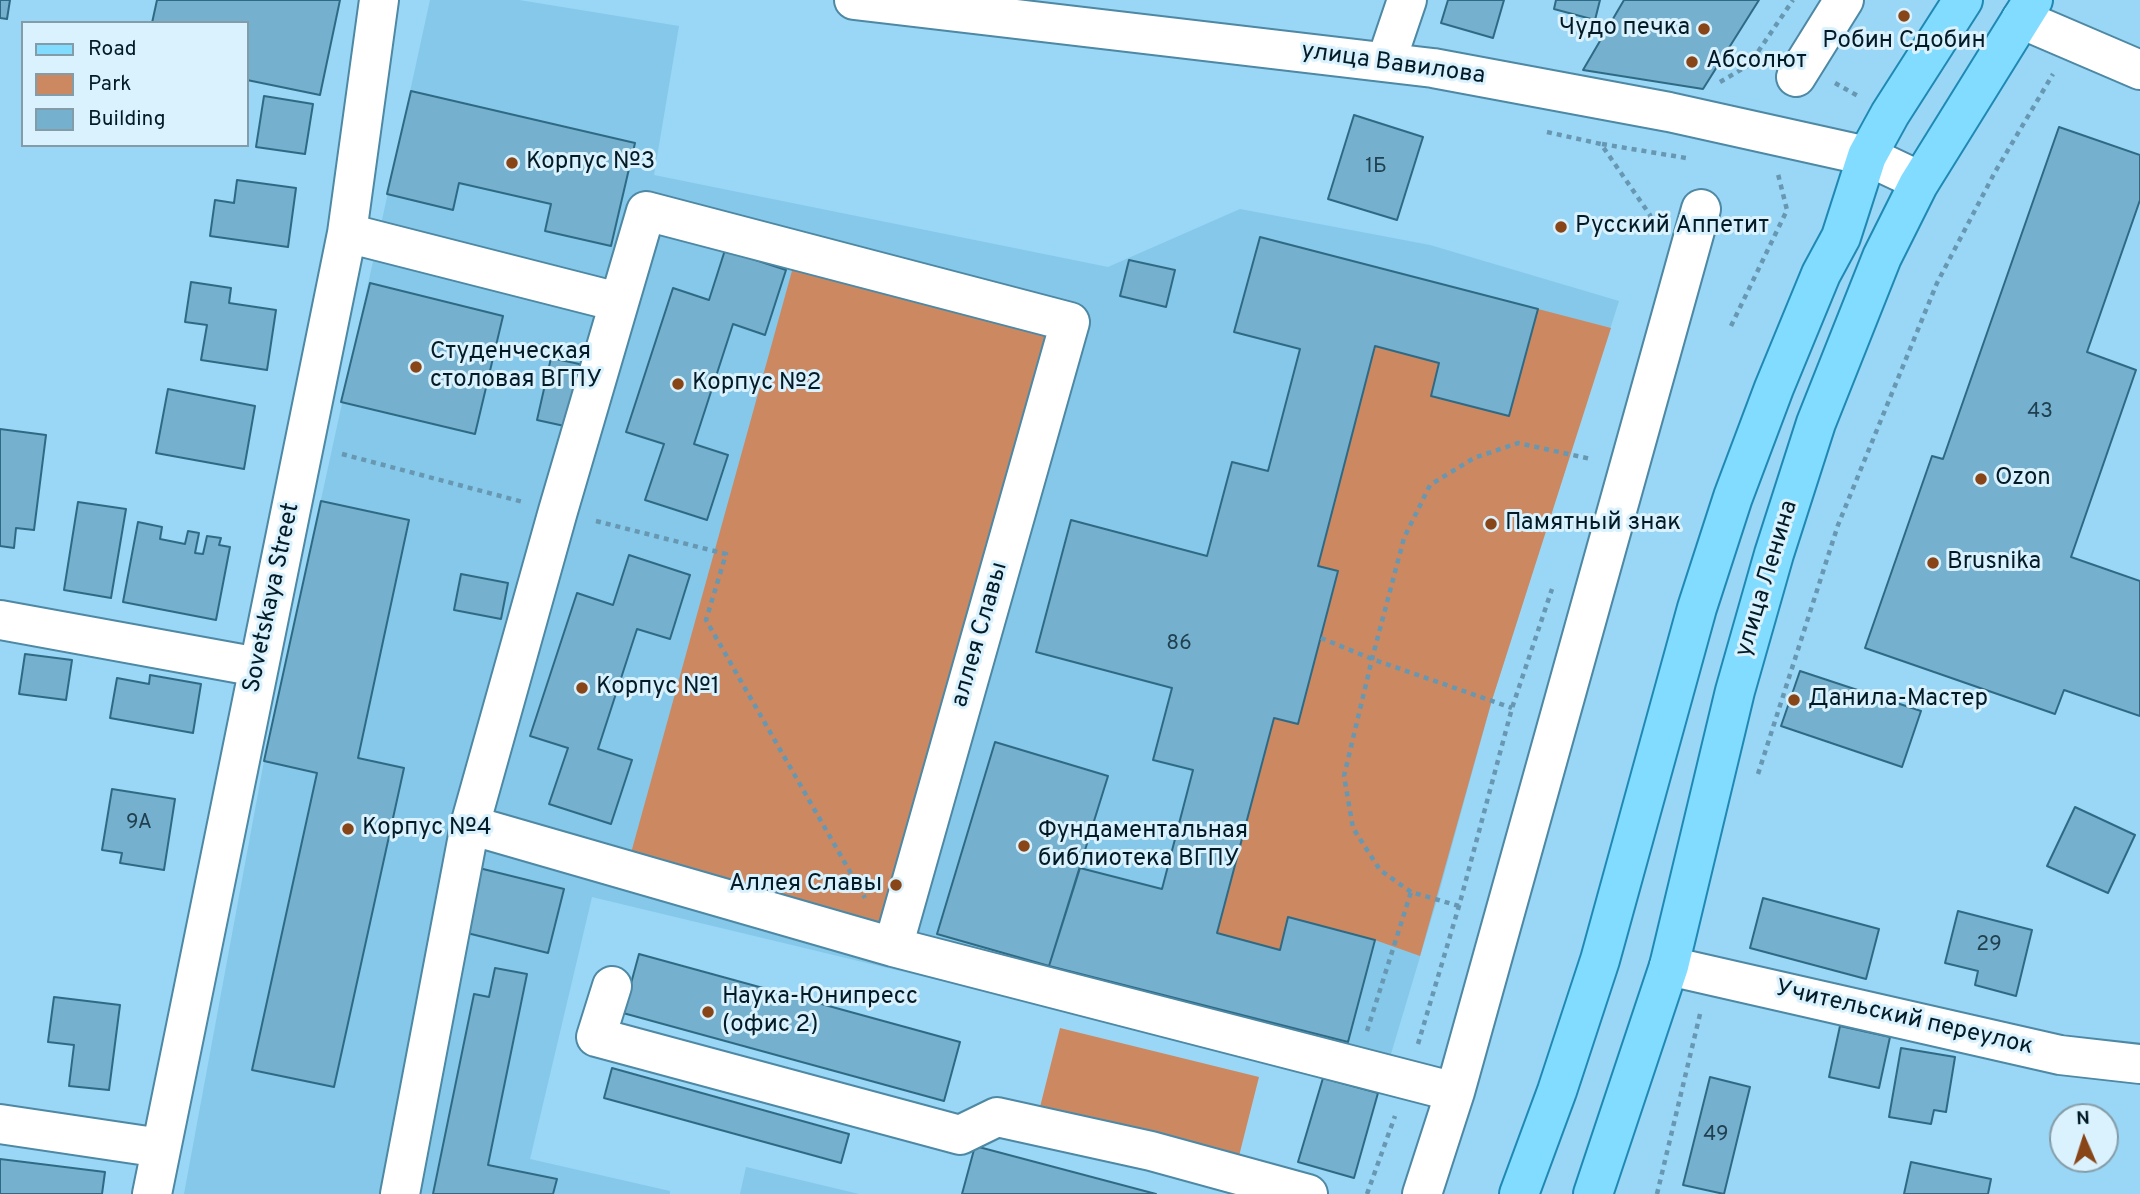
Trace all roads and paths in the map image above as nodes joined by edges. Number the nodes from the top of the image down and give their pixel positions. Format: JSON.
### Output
{"nodes":[{"id":1,"x":380,"y":0,"type":"edge"},
{"id":2,"x":861,"y":0,"type":"edge"},
{"id":3,"x":1407,"y":0,"type":"edge"},
{"id":4,"x":1793,"y":0,"type":"edge"},
{"id":5,"x":1844,"y":0,"type":"edge"},
{"id":6,"x":1963,"y":0,"type":"edge"},
{"id":7,"x":2027,"y":9,"type":"edge"},
{"id":8,"x":2072,"y":42,"type":"junction"},
{"id":9,"x":1386,"y":62,"type":"junction"},
{"id":10,"x":2140,"y":70,"type":"edge"},
{"id":11,"x":1796,"y":77,"type":"dead end"},
{"id":12,"x":1716,"y":85,"type":"dead end"},
{"id":13,"x":1534,"y":129,"type":"dead end"},
{"id":14,"x":1867,"y":156,"type":"junction"},
{"id":15,"x":1920,"y":181,"type":"junction"},
{"id":16,"x":1701,"y":209,"type":"dead end"},
{"id":17,"x":347,"y":233,"type":"junction"},
{"id":18,"x":1653,"y":243,"type":"dead end"},
{"id":19,"x":618,"y":302,"type":"junction"},
{"id":20,"x":304,"y":446,"type":"junction"},
{"id":21,"x":1595,"y":460,"type":"dead end"},
{"id":22,"x":558,"y":512,"type":"junction"},
{"id":23,"x":1556,"y":578,"type":"dead end"},
{"id":24,"x":0,"y":620,"type":"edge"},
{"id":25,"x":1321,"y":638,"type":"dead end"},
{"id":26,"x":1372,"y":659,"type":"junction"},
{"id":27,"x":258,"y":667,"type":"junction"},
{"id":28,"x":1512,"y":708,"type":"junction"},
{"id":29,"x":1757,"y":778,"type":"dead end"},
{"id":30,"x":470,"y":825,"type":"junction"},
{"id":31,"x":1411,"y":891,"type":"junction"},
{"id":32,"x":1460,"y":906,"type":"junction"},
{"id":33,"x":893,"y":947,"type":"junction"},
{"id":34,"x":1669,"y":966,"type":"junction"},
{"id":35,"x":1709,"y":975,"type":"junction"},
{"id":36,"x":612,"y":986,"type":"dead end"},
{"id":37,"x":2140,"y":1064,"type":"edge"},
{"id":38,"x":1356,"y":1066,"type":"junction"},
{"id":39,"x":1407,"y":1080,"type":"junction"},
{"id":40,"x":1455,"y":1092,"type":"junction"},
{"id":41,"x":0,"y":1124,"type":"edge"},
{"id":42,"x":161,"y":1148,"type":"junction"},
{"id":43,"x":152,"y":1194,"type":"edge"},
{"id":44,"x":400,"y":1194,"type":"edge"},
{"id":45,"x":1308,"y":1194,"type":"edge"},
{"id":46,"x":1367,"y":1194,"type":"edge"},
{"id":47,"x":1422,"y":1194,"type":"edge"},
{"id":48,"x":1519,"y":1194,"type":"edge"},
{"id":49,"x":1593,"y":1194,"type":"edge"},
{"id":50,"x":1657,"y":1194,"type":"edge"}],
"edges":[{"from":1,"to":17,"type":"street","name":"Sovetskaya Street"},
{"from":2,"to":9,"type":"street","name":"улица Вавилова"},
{"from":3,"to":9,"type":"street"},
{"from":4,"to":12,"type":"path"},
{"from":5,"to":11,"type":"street"},
{"from":6,"to":14,"type":"main road"},
{"from":7,"to":8,"type":"street"},
{"from":7,"to":15,"type":"main road","name":"улица Ленина"},
{"from":8,"to":10,"type":"street"},
{"from":8,"to":29,"type":"path"},
{"from":9,"to":14,"type":"street","name":"улица Вавилова"},
{"from":13,"to":18,"type":"path"},
{"from":14,"to":15,"type":"street","name":"улица Вавилова"},
{"from":14,"to":48,"type":"main road"},
{"from":15,"to":34,"type":"main road","name":"улица Ленина"},
{"from":16,"to":40,"type":"street"},
{"from":17,"to":19,"type":"street"},
{"from":17,"to":20,"type":"street","name":"Sovetskaya Street"},
{"from":19,"to":22,"type":"street"},
{"from":19,"to":33,"type":"street","name":"аллея Славы"},
{"from":20,"to":22,"type":"path"},
{"from":20,"to":27,"type":"street","name":"Sovetskaya Street"},
{"from":21,"to":26,"type":"path"},
{"from":22,"to":30,"type":"street"},
{"from":22,"to":33,"type":"path"},
{"from":23,"to":28,"type":"path"},
{"from":24,"to":27,"type":"street"},
{"from":25,"to":26,"type":"path"},
{"from":26,"to":28,"type":"path"},
{"from":26,"to":31,"type":"path"},
{"from":27,"to":42,"type":"street","name":"Sovetskaya Street"},
{"from":28,"to":32,"type":"path"},
{"from":30,"to":33,"type":"street"},
{"from":30,"to":44,"type":"street"},
{"from":31,"to":32,"type":"path"},
{"from":31,"to":38,"type":"path"},
{"from":32,"to":39,"type":"path"},
{"from":33,"to":38,"type":"street"},
{"from":34,"to":35,"type":"street","name":"Учительский переулок"},
{"from":34,"to":49,"type":"main road","name":"улица Ленина"},
{"from":35,"to":37,"type":"street","name":"Учительский переулок"},
{"from":35,"to":50,"type":"path"},
{"from":36,"to":45,"type":"street"},
{"from":38,"to":39,"type":"street"},
{"from":39,"to":40,"type":"street"},
{"from":39,"to":46,"type":"path"},
{"from":40,"to":47,"type":"street"},
{"from":41,"to":42,"type":"street"},
{"from":42,"to":43,"type":"street","name":"Sovetskaya Street"}]}
